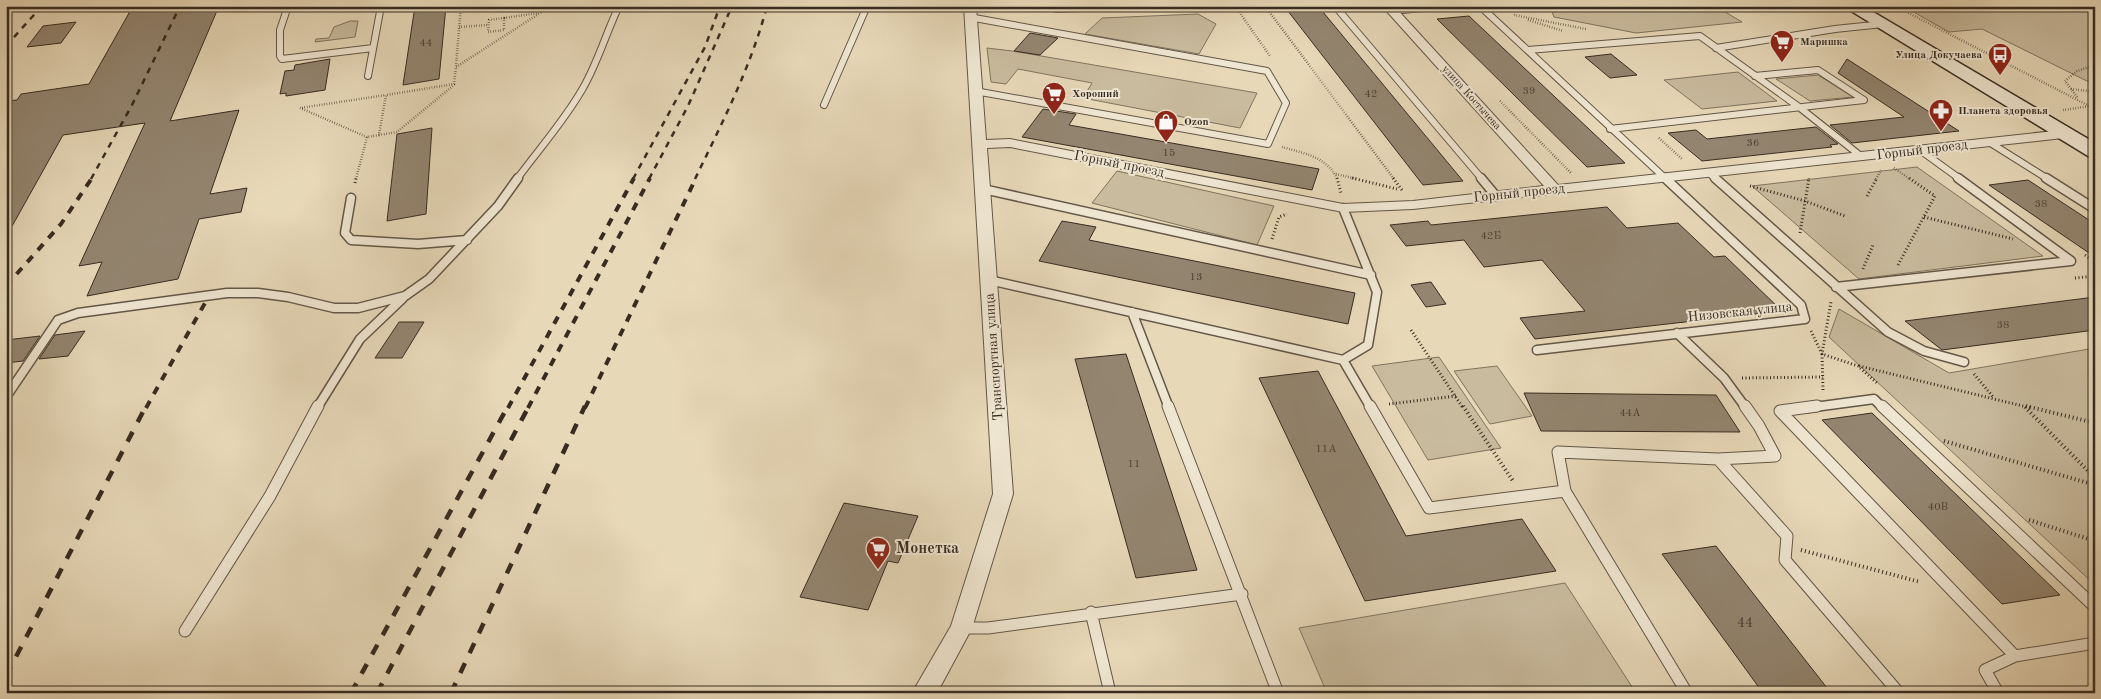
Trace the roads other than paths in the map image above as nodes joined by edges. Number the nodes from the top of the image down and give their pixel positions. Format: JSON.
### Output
{"nodes":[{"id":1,"x":288,"y":6,"type":"edge"},
{"id":2,"x":381,"y":6,"type":"edge"},
{"id":3,"x":619,"y":6,"type":"edge"},
{"id":4,"x":867,"y":6,"type":"edge"},
{"id":5,"x":1043,"y":6,"type":"edge"},
{"id":6,"x":1131,"y":6,"type":"edge"},
{"id":7,"x":1335,"y":6,"type":"edge"},
{"id":8,"x":1443,"y":6,"type":"edge"},
{"id":9,"x":1480,"y":6,"type":"edge"},
{"id":10,"x":1852,"y":6,"type":"edge"},
{"id":11,"x":1390,"y":8,"type":"edge"},
{"id":12,"x":970,"y":12,"type":"edge"},
{"id":13,"x":1884,"y":24,"type":"junction"},
{"id":14,"x":373,"y":48,"type":"junction"},
{"id":15,"x":1716,"y":48,"type":"junction"},
{"id":16,"x":1528,"y":50,"type":"junction"},
{"id":17,"x":368,"y":76,"type":"dead end"},
{"id":18,"x":1755,"y":76,"type":"junction"},
{"id":19,"x":975,"y":92,"type":"junction"},
{"id":20,"x":824,"y":105,"type":"dead end"},
{"id":21,"x":1799,"y":107,"type":"junction"},
{"id":22,"x":1610,"y":129,"type":"junction"},
{"id":23,"x":2063,"y":134,"type":"junction"},
{"id":24,"x":1988,"y":142,"type":"junction"},
{"id":25,"x":979,"y":144,"type":"junction"},
{"id":26,"x":1920,"y":150,"type":"junction"},
{"id":27,"x":2095,"y":152,"type":"edge"},
{"id":28,"x":1862,"y":157,"type":"junction"},
{"id":29,"x":1705,"y":174,"type":"junction"},
{"id":30,"x":1663,"y":178,"type":"junction"},
{"id":31,"x":983,"y":188,"type":"junction"},
{"id":32,"x":1554,"y":189,"type":"junction"},
{"id":33,"x":1496,"y":196,"type":"junction"},
{"id":34,"x":351,"y":198,"type":"road end"},
{"id":35,"x":1343,"y":208,"type":"junction"},
{"id":36,"x":2095,"y":209,"type":"edge"},
{"id":37,"x":467,"y":240,"type":"junction"},
{"id":38,"x":1371,"y":275,"type":"junction"},
{"id":39,"x":990,"y":280,"type":"junction"},
{"id":40,"x":1836,"y":287,"type":"junction"},
{"id":41,"x":405,"y":296,"type":"junction"},
{"id":42,"x":1132,"y":312,"type":"junction"},
{"id":43,"x":1677,"y":333,"type":"junction"},
{"id":44,"x":1537,"y":350,"type":"dead end"},
{"id":45,"x":1343,"y":360,"type":"junction"},
{"id":46,"x":1964,"y":362,"type":"road end"},
{"id":47,"x":6,"y":397,"type":"edge"},
{"id":48,"x":1718,"y":459,"type":"junction"},
{"id":49,"x":1565,"y":491,"type":"junction"},
{"id":50,"x":1242,"y":594,"type":"junction"},
{"id":51,"x":2095,"y":607,"type":"edge"},
{"id":52,"x":1091,"y":612,"type":"junction"},
{"id":53,"x":962,"y":628,"type":"junction"},
{"id":54,"x":185,"y":631,"type":"dead end"},
{"id":55,"x":2095,"y":643,"type":"edge"},
{"id":56,"x":2015,"y":656,"type":"junction"},
{"id":57,"x":924,"y":693,"type":"edge"},
{"id":58,"x":1110,"y":693,"type":"edge"},
{"id":59,"x":1278,"y":693,"type":"edge"},
{"id":60,"x":1687,"y":693,"type":"edge"},
{"id":61,"x":1899,"y":693,"type":"edge"},
{"id":62,"x":1998,"y":693,"type":"edge"}],
"edges":[{"from":1,"to":14,"type":"lane"},
{"from":2,"to":14,"type":"lane"},
{"from":3,"to":37,"type":"lane"},
{"from":4,"to":20,"type":"lane"},
{"from":5,"to":6,"type":"lane"},
{"from":7,"to":33,"type":"lane"},
{"from":8,"to":11,"type":"lane"},
{"from":9,"to":16,"type":"lane","name":"Низовская улица"},
{"from":10,"to":13,"type":"main road"},
{"from":11,"to":32,"type":"street","name":"улица Костычева"},
{"from":12,"to":19,"type":"street","name":"Транспортная улица"},
{"from":12,"to":19,"type":"lane"},
{"from":13,"to":15,"type":"lane"},
{"from":13,"to":23,"type":"main road"},
{"from":14,"to":17,"type":"lane"},
{"from":15,"to":16,"type":"lane"},
{"from":15,"to":18,"type":"lane"},
{"from":16,"to":22,"type":"lane","name":"Низовская улица"},
{"from":18,"to":21,"type":"lane"},
{"from":18,"to":21,"type":"lane"},
{"from":19,"to":25,"type":"street","name":"Транспортная улица"},
{"from":21,"to":22,"type":"lane"},
{"from":21,"to":28,"type":"lane"},
{"from":22,"to":30,"type":"lane","name":"Низовская улица"},
{"from":23,"to":24,"type":"street","name":"Горный проезд"},
{"from":23,"to":27,"type":"main road"},
{"from":24,"to":26,"type":"street","name":"Горный проезд"},
{"from":24,"to":36,"type":"lane"},
{"from":25,"to":31,"type":"street","name":"Транспортная улица"},
{"from":25,"to":35,"type":"street","name":"Горный проезд"},
{"from":26,"to":28,"type":"street","name":"Горный проезд"},
{"from":26,"to":40,"type":"lane"},
{"from":28,"to":29,"type":"street","name":"Горный проезд"},
{"from":29,"to":30,"type":"street","name":"Горный проезд"},
{"from":29,"to":40,"type":"lane"},
{"from":30,"to":32,"type":"street","name":"Горный проезд"},
{"from":30,"to":43,"type":"lane","name":"Низовская улица"},
{"from":31,"to":38,"type":"lane"},
{"from":31,"to":39,"type":"street","name":"Транспортная улица"},
{"from":32,"to":33,"type":"street","name":"Горный проезд"},
{"from":33,"to":35,"type":"street","name":"Горный проезд"},
{"from":34,"to":37,"type":"lane"},
{"from":35,"to":38,"type":"lane"},
{"from":37,"to":41,"type":"lane"},
{"from":38,"to":45,"type":"lane"},
{"from":39,"to":42,"type":"lane"},
{"from":39,"to":53,"type":"street","name":"Транспортная улица"},
{"from":40,"to":46,"type":"lane"},
{"from":41,"to":47,"type":"lane"},
{"from":41,"to":54,"type":"lane"},
{"from":42,"to":45,"type":"lane"},
{"from":42,"to":50,"type":"lane"},
{"from":43,"to":44,"type":"lane","name":"Низовская улица"},
{"from":43,"to":48,"type":"lane"},
{"from":45,"to":49,"type":"lane"},
{"from":48,"to":49,"type":"lane"},
{"from":48,"to":61,"type":"lane"},
{"from":49,"to":60,"type":"lane"},
{"from":50,"to":52,"type":"lane"},
{"from":50,"to":59,"type":"lane"},
{"from":51,"to":56,"type":"lane"},
{"from":52,"to":53,"type":"lane"},
{"from":52,"to":58,"type":"lane"},
{"from":53,"to":57,"type":"street","name":"Транспортная улица"},
{"from":55,"to":56,"type":"lane"},
{"from":56,"to":62,"type":"lane"}]}
